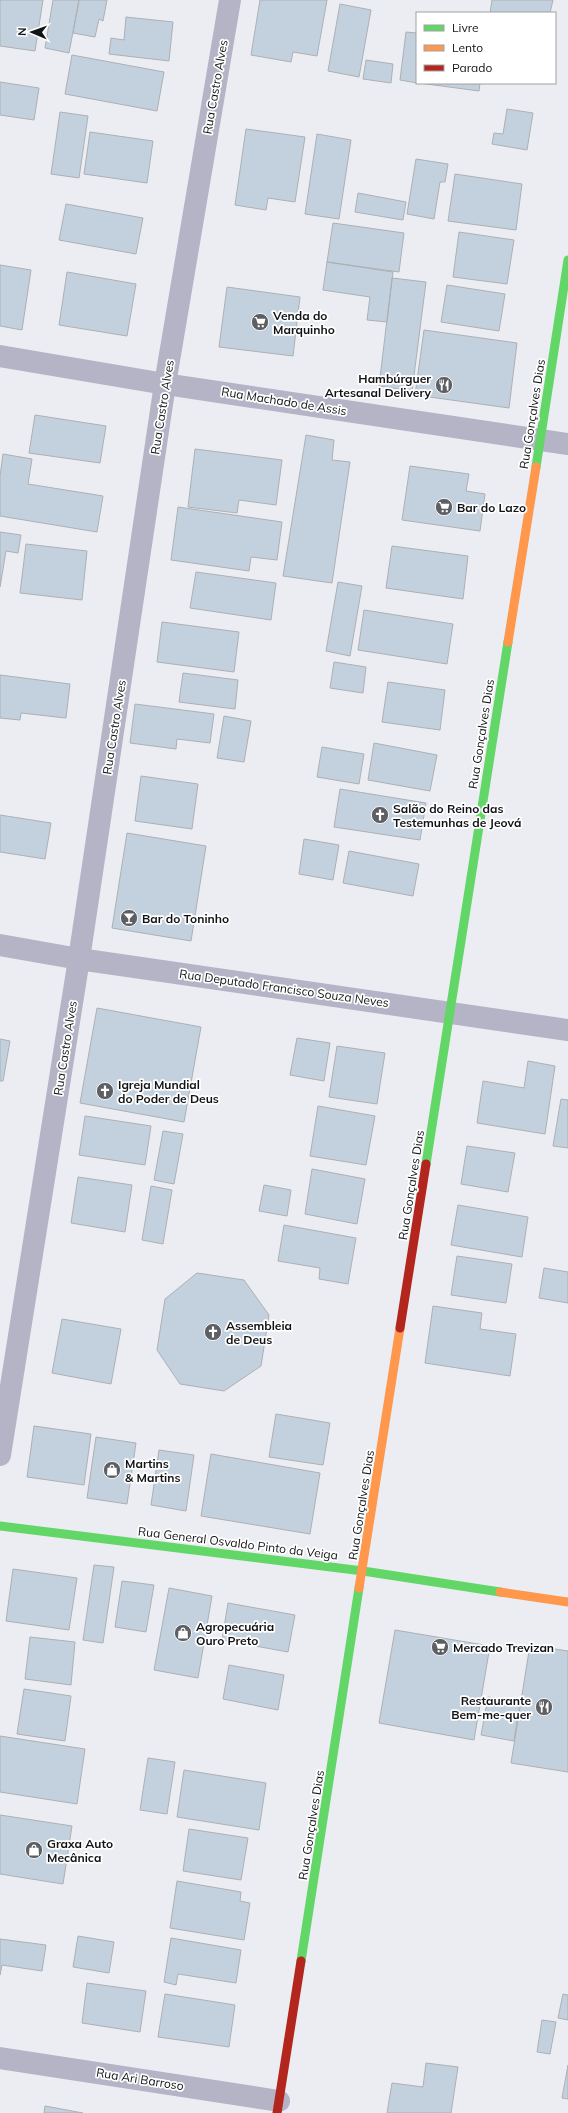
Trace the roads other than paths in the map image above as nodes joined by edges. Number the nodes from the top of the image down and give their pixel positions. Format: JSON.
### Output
{"nodes":[{"id":1,"x":230,"y":0,"type":"edge"},
{"id":2,"x":568,"y":260,"type":"edge"},
{"id":3,"x":0,"y":356,"type":"edge"},
{"id":4,"x":165,"y":384,"type":"junction"},
{"id":5,"x":540,"y":440,"type":"junction"},
{"id":6,"x":568,"y":444,"type":"edge"},
{"id":7,"x":0,"y":945,"type":"edge"},
{"id":8,"x":79,"y":959,"type":"junction"},
{"id":9,"x":450,"y":1012,"type":"junction"},
{"id":10,"x":568,"y":1030,"type":"edge"},
{"id":11,"x":0,"y":1455,"type":"edge"},
{"id":12,"x":0,"y":1526,"type":"edge"},
{"id":13,"x":363,"y":1571,"type":"junction"},
{"id":14,"x":568,"y":1602,"type":"edge"},
{"id":15,"x":0,"y":2058,"type":"edge"},
{"id":16,"x":278,"y":2107,"type":"edge"}],
"edges":[{"from":1,"to":4,"type":"street","name":"Rua Castro Alves"},
{"from":2,"to":5,"type":"street","name":"Rua Gonçalves Dias"},
{"from":3,"to":4,"type":"street","name":"Rua Machado de Assis"},
{"from":4,"to":5,"type":"street","name":"Rua Machado de Assis"},
{"from":4,"to":8,"type":"street","name":"Rua Castro Alves"},
{"from":5,"to":6,"type":"street","name":"Rua Machado de Assis"},
{"from":5,"to":9,"type":"street","name":"Rua Gonçalves Dias"},
{"from":7,"to":8,"type":"street","name":"Rua Deputado Francisco Souza Neves"},
{"from":8,"to":9,"type":"street","name":"Rua Deputado Francisco Souza Neves"},
{"from":8,"to":11,"type":"street","name":"Rua Castro Alves"},
{"from":9,"to":10,"type":"street","name":"Rua Deputado Francisco Souza Neves"},
{"from":9,"to":13,"type":"street","name":"Rua Gonçalves Dias"},
{"from":12,"to":13,"type":"street","name":"Rua General Osvaldo Pinto da Veiga"},
{"from":13,"to":14,"type":"street","name":"Rua General Osvaldo Pinto da Veiga"},
{"from":13,"to":16,"type":"street","name":"Rua Gonçalves Dias"},
{"from":15,"to":16,"type":"street","name":"Rua Ari Barroso"}]}
